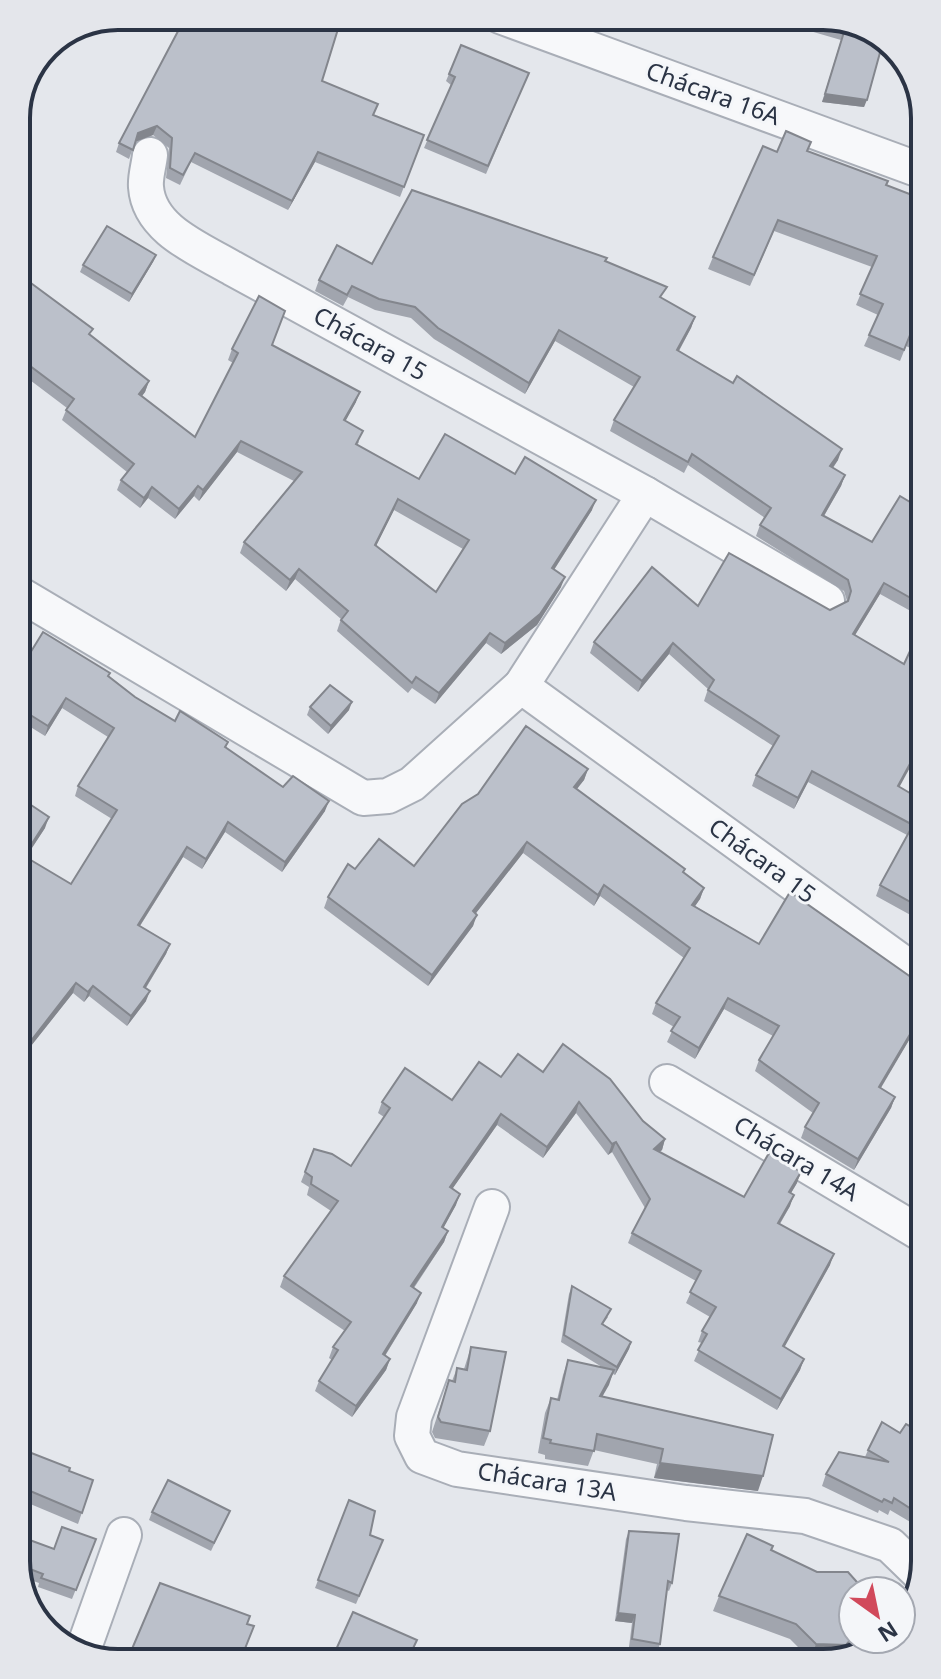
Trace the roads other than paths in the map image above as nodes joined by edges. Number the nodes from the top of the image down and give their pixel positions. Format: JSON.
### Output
{"nodes":[{"id":1,"x":538,"y":30,"type":"edge"},
{"id":2,"x":150,"y":155,"type":"dead end"},
{"id":3,"x":911,"y":167,"type":"edge"},
{"id":4,"x":645,"y":494,"type":"junction"},
{"id":5,"x":30,"y":600,"type":"edge"},
{"id":6,"x":827,"y":601,"type":"dead end"},
{"id":7,"x":521,"y":686,"type":"junction"},
{"id":8,"x":911,"y":969,"type":"edge"},
{"id":9,"x":667,"y":1082,"type":"dead end"},
{"id":10,"x":492,"y":1207,"type":"dead end"},
{"id":11,"x":911,"y":1228,"type":"edge"},
{"id":12,"x":124,"y":1535,"type":"dead end"},
{"id":13,"x":911,"y":1565,"type":"edge"},
{"id":14,"x":86,"y":1642,"type":"edge"}],
"edges":[{"from":1,"to":3,"type":"street","name":"Chácara 16A"},
{"from":2,"to":4,"type":"street","name":"Chácara 15"},
{"from":4,"to":6,"type":"street","name":"Chácara 15"},
{"from":4,"to":7,"type":"street"},
{"from":5,"to":7,"type":"street"},
{"from":7,"to":8,"type":"street","name":"Chácara 15"},
{"from":9,"to":11,"type":"street","name":"Chácara 14A"},
{"from":10,"to":13,"type":"street","name":"Chácara 13A"},
{"from":12,"to":14,"type":"street"}]}
